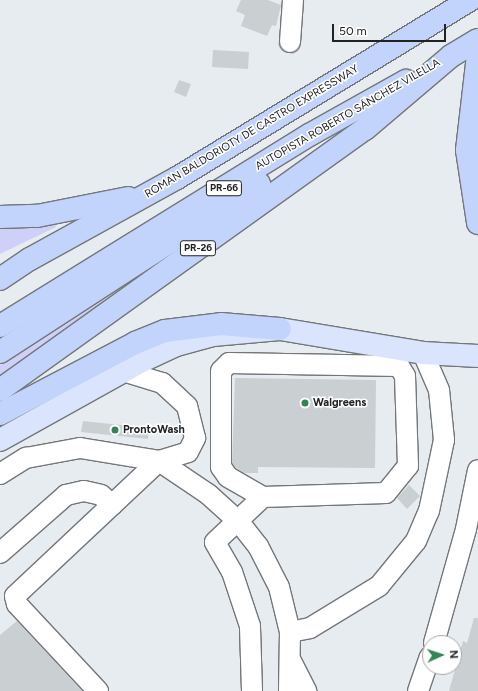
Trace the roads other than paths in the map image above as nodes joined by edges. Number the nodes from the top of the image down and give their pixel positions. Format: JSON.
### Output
{"nodes":[{"id":1,"x":293,"y":0,"type":"edge"},
{"id":2,"x":466,"y":3,"type":"edge"},
{"id":3,"x":290,"y":42,"type":"dead end"},
{"id":4,"x":467,"y":50,"type":"edge"},
{"id":5,"x":394,"y":104,"type":"junction"},
{"id":6,"x":149,"y":194,"type":"junction"},
{"id":7,"x":0,"y":217,"type":"edge"},
{"id":8,"x":478,"y":223,"type":"edge"},
{"id":9,"x":30,"y":259,"type":"junction"},
{"id":10,"x":0,"y":268,"type":"edge"},
{"id":11,"x":0,"y":279,"type":"edge"},
{"id":12,"x":0,"y":326,"type":"edge"},
{"id":13,"x":280,"y":329,"type":"junction"},
{"id":14,"x":0,"y":352,"type":"edge"},
{"id":15,"x":423,"y":353,"type":"junction"},
{"id":16,"x":478,"y":356,"type":"edge"},
{"id":17,"x":123,"y":371,"type":"junction"},
{"id":18,"x":0,"y":390,"type":"edge"},
{"id":19,"x":0,"y":414,"type":"edge"},
{"id":20,"x":0,"y":440,"type":"edge"},
{"id":21,"x":159,"y":461,"type":"junction"},
{"id":22,"x":478,"y":470,"type":"edge"},
{"id":23,"x":0,"y":474,"type":"edge"},
{"id":24,"x":228,"y":477,"type":"junction"},
{"id":25,"x":208,"y":494,"type":"junction"},
{"id":26,"x":263,"y":497,"type":"junction"},
{"id":27,"x":112,"y":505,"type":"junction"},
{"id":28,"x":239,"y":522,"type":"junction"},
{"id":29,"x":472,"y":531,"type":"edge"},
{"id":30,"x":0,"y":553,"type":"edge"},
{"id":31,"x":290,"y":632,"type":"junction"},
{"id":32,"x":437,"y":635,"type":"edge"},
{"id":33,"x":290,"y":657,"type":"junction"},
{"id":34,"x":423,"y":675,"type":"edge"},
{"id":35,"x":417,"y":689,"type":"edge"},
{"id":36,"x":98,"y":691,"type":"edge"},
{"id":37,"x":252,"y":691,"type":"edge"},
{"id":38,"x":289,"y":691,"type":"edge"},
{"id":39,"x":306,"y":691,"type":"edge"}],
"edges":[{"from":1,"to":3,"type":"street"},
{"from":2,"to":6,"type":"highway","name":"ROMAN BALDORIOTY DE CASTRO EXPRESSWAY"},
{"from":4,"to":5,"type":"highway","number":"PR-26"},
{"from":4,"to":8,"type":"highway"},
{"from":4,"to":12,"type":"highway","name":"AUTOPISTA ROBERTO SÁNCHEZ VILELLA","number":"PR-66"},
{"from":5,"to":14,"type":"highway"},
{"from":5,"to":18,"type":"highway","number":"PR-26"},
{"from":6,"to":7,"type":"highway"},
{"from":6,"to":9,"type":"highway","name":"ROMAN BALDORIOTY DE CASTRO EXPRESSWAY"},
{"from":9,"to":10,"type":"highway"},
{"from":9,"to":11,"type":"highway"},
{"from":13,"to":15,"type":"main road"},
{"from":13,"to":17,"type":"main road"},
{"from":13,"to":19,"type":"highway"},
{"from":15,"to":16,"type":"main road"},
{"from":15,"to":31,"type":"street"},
{"from":17,"to":20,"type":"main road"},
{"from":17,"to":21,"type":"street"},
{"from":21,"to":23,"type":"street"},
{"from":21,"to":25,"type":"street"},
{"from":21,"to":27,"type":"street"},
{"from":22,"to":29,"type":"street"},
{"from":24,"to":25,"type":"street"},
{"from":24,"to":26,"type":"street"},
{"from":24,"to":26,"type":"street"},
{"from":25,"to":28,"type":"street"},
{"from":26,"to":28,"type":"street"},
{"from":27,"to":30,"type":"street"},
{"from":27,"to":36,"type":"street"},
{"from":28,"to":31,"type":"street"},
{"from":28,"to":37,"type":"street"},
{"from":29,"to":32,"type":"street"},
{"from":31,"to":33,"type":"street"},
{"from":33,"to":38,"type":"street"},
{"from":33,"to":39,"type":"street"},
{"from":34,"to":35,"type":"street"}]}
